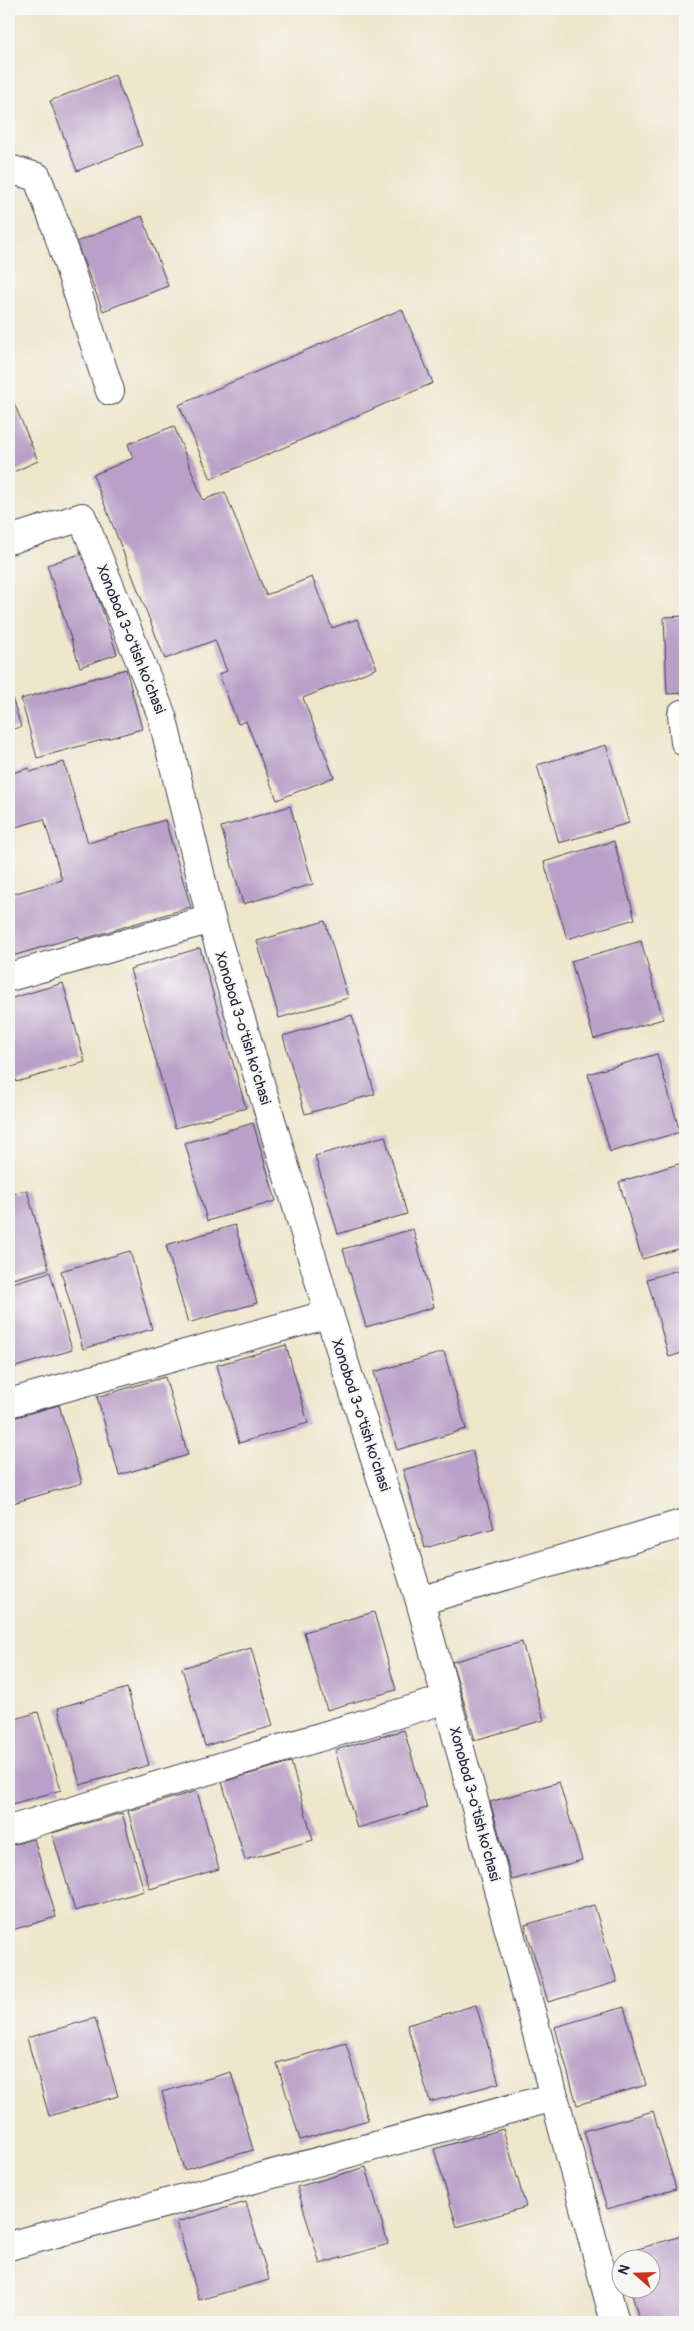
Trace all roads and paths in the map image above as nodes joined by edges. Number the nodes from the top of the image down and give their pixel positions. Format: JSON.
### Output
{"nodes":[{"id":1,"x":9,"y":169,"type":"edge"},
{"id":2,"x":110,"y":391,"type":"dead end"},
{"id":3,"x":9,"y":540,"type":"edge"},
{"id":4,"x":682,"y":714,"type":"dead end"},
{"id":5,"x":685,"y":742,"type":"edge"},
{"id":6,"x":211,"y":920,"type":"junction"},
{"id":7,"x":9,"y":977,"type":"edge"},
{"id":8,"x":329,"y":1314,"type":"junction"},
{"id":9,"x":9,"y":1403,"type":"edge"},
{"id":10,"x":685,"y":1523,"type":"edge"},
{"id":11,"x":420,"y":1601,"type":"junction"},
{"id":12,"x":447,"y":1699,"type":"junction"},
{"id":13,"x":9,"y":1830,"type":"edge"},
{"id":14,"x":554,"y":2097,"type":"junction"},
{"id":15,"x":9,"y":2246,"type":"edge"},
{"id":16,"x":615,"y":2322,"type":"edge"}],
"edges":[{"from":1,"to":2,"type":"street"},
{"from":3,"to":6,"type":"street","name":"Xonobod 3-o'tish ko'chasi"},
{"from":4,"to":5,"type":"street"},
{"from":6,"to":7,"type":"street"},
{"from":6,"to":8,"type":"street","name":"Xonobod 3-o'tish ko'chasi"},
{"from":8,"to":9,"type":"street"},
{"from":8,"to":11,"type":"street","name":"Xonobod 3-o'tish ko'chasi"},
{"from":10,"to":11,"type":"street"},
{"from":11,"to":12,"type":"street","name":"Xonobod 3-o'tish ko'chasi"},
{"from":12,"to":13,"type":"street"},
{"from":12,"to":14,"type":"street","name":"Xonobod 3-o'tish ko'chasi"},
{"from":14,"to":15,"type":"street"},
{"from":14,"to":16,"type":"street","name":"Xonobod 3-o'tish ko'chasi"}]}
